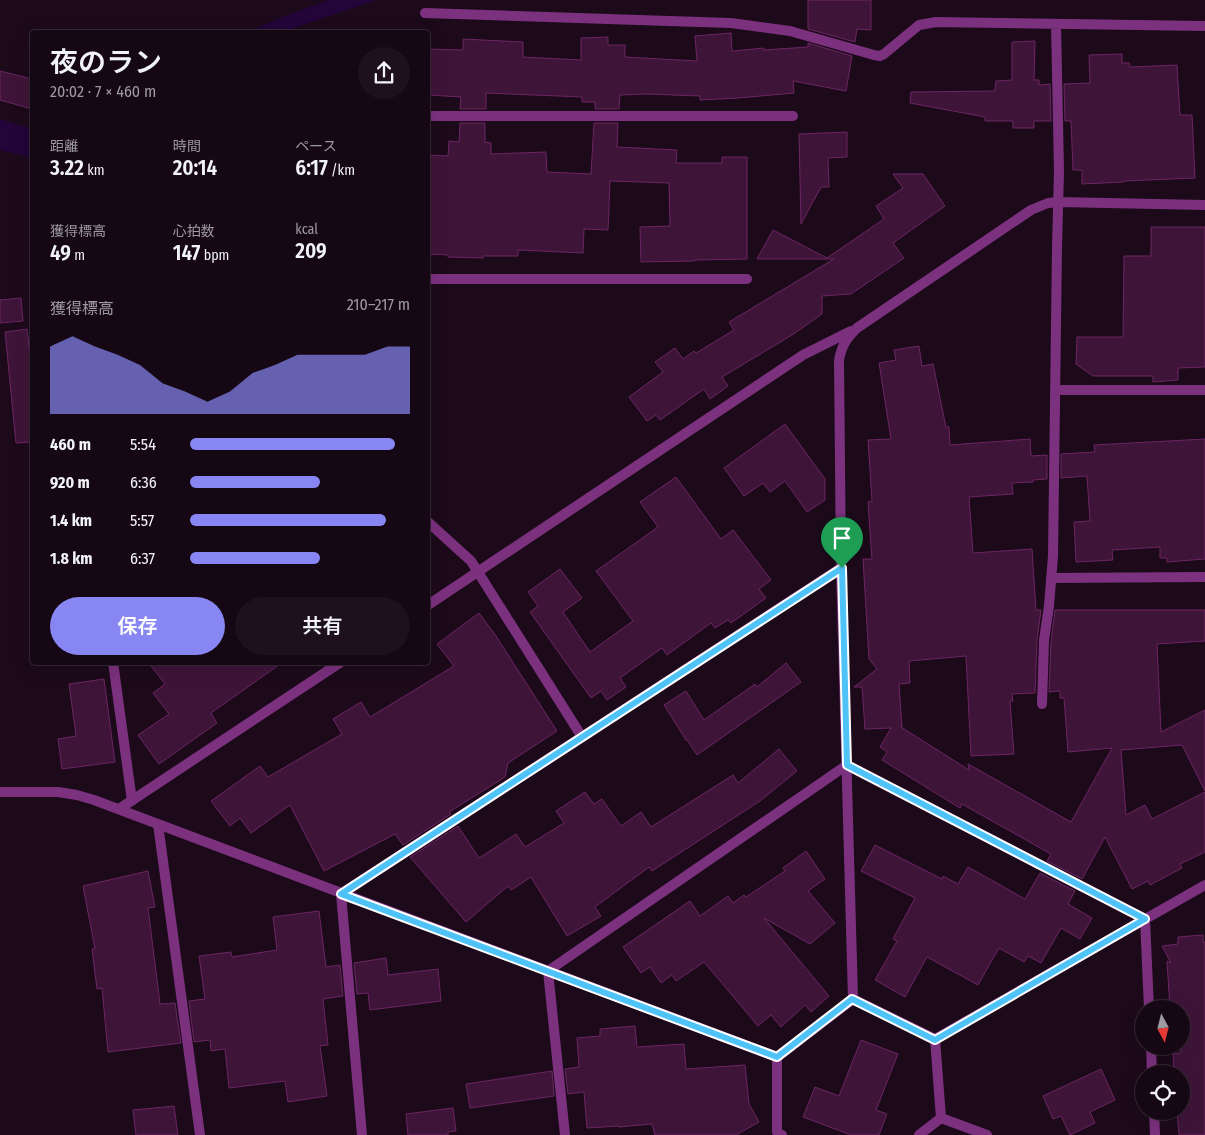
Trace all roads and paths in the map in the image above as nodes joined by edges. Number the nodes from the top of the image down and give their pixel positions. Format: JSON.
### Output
{"nodes":[{"id":1,"x":425,"y":13,"type":"dead end"},
{"id":2,"x":1056,"y":24,"type":"junction"},
{"id":3,"x":1205,"y":26,"type":"edge"},
{"id":4,"x":430,"y":116,"type":"edge"},
{"id":5,"x":793,"y":116,"type":"dead end"},
{"id":6,"x":1058,"y":202,"type":"junction"},
{"id":7,"x":1205,"y":205,"type":"edge"},
{"id":8,"x":430,"y":279,"type":"edge"},
{"id":9,"x":747,"y":280,"type":"dead end"},
{"id":10,"x":857,"y":328,"type":"junction"},
{"id":11,"x":1055,"y":390,"type":"junction"},
{"id":12,"x":1205,"y":390,"type":"edge"},
{"id":13,"x":430,"y":524,"type":"edge"},
{"id":14,"x":842,"y":568,"type":"junction"},
{"id":15,"x":478,"y":571,"type":"junction"},
{"id":16,"x":1205,"y":577,"type":"edge"},
{"id":17,"x":1051,"y":578,"type":"junction"},
{"id":18,"x":430,"y":604,"type":"edge"},
{"id":19,"x":113,"y":665,"type":"edge"},
{"id":20,"x":336,"y":665,"type":"edge"},
{"id":21,"x":1042,"y":704,"type":"dead end"},
{"id":22,"x":582,"y":737,"type":"junction"},
{"id":23,"x":847,"y":765,"type":"junction"},
{"id":24,"x":0,"y":792,"type":"edge"},
{"id":25,"x":132,"y":801,"type":"junction"},
{"id":26,"x":119,"y":809,"type":"junction"},
{"id":27,"x":158,"y":824,"type":"junction"},
{"id":28,"x":1205,"y":885,"type":"edge"},
{"id":29,"x":341,"y":894,"type":"junction"},
{"id":30,"x":1145,"y":919,"type":"junction"},
{"id":31,"x":548,"y":971,"type":"junction"},
{"id":32,"x":852,"y":999,"type":"junction"},
{"id":33,"x":1149,"y":1000,"type":"edge"},
{"id":34,"x":935,"y":1040,"type":"junction"},
{"id":35,"x":777,"y":1057,"type":"junction"},
{"id":36,"x":941,"y":1118,"type":"junction"},
{"id":37,"x":1154,"y":1120,"type":"edge"},
{"id":38,"x":777,"y":1134,"type":"edge"},
{"id":39,"x":200,"y":1135,"type":"edge"},
{"id":40,"x":362,"y":1135,"type":"edge"},
{"id":41,"x":564,"y":1135,"type":"edge"},
{"id":42,"x":919,"y":1135,"type":"edge"},
{"id":43,"x":987,"y":1135,"type":"edge"},
{"id":44,"x":1155,"y":1135,"type":"edge"}],
"edges":[{"from":1,"to":2,"type":"street"},
{"from":2,"to":3,"type":"street"},
{"from":2,"to":6,"type":"street"},
{"from":4,"to":5,"type":"street"},
{"from":6,"to":7,"type":"street"},
{"from":6,"to":10,"type":"street"},
{"from":6,"to":11,"type":"street"},
{"from":8,"to":9,"type":"street"},
{"from":10,"to":14,"type":"street"},
{"from":10,"to":15,"type":"street"},
{"from":11,"to":12,"type":"street"},
{"from":11,"to":17,"type":"street"},
{"from":13,"to":15,"type":"street"},
{"from":14,"to":22,"type":"street"},
{"from":14,"to":23,"type":"street"},
{"from":15,"to":18,"type":"street"},
{"from":15,"to":22,"type":"street"},
{"from":16,"to":17,"type":"street"},
{"from":17,"to":21,"type":"street"},
{"from":19,"to":25,"type":"street"},
{"from":20,"to":25,"type":"street"},
{"from":22,"to":29,"type":"street"},
{"from":23,"to":30,"type":"street"},
{"from":23,"to":31,"type":"street"},
{"from":23,"to":32,"type":"street"},
{"from":24,"to":26,"type":"street"},
{"from":25,"to":26,"type":"street"},
{"from":26,"to":27,"type":"street"},
{"from":27,"to":29,"type":"street"},
{"from":27,"to":39,"type":"street"},
{"from":28,"to":30,"type":"street"},
{"from":29,"to":31,"type":"street"},
{"from":29,"to":40,"type":"street"},
{"from":30,"to":33,"type":"street"},
{"from":30,"to":34,"type":"street"},
{"from":31,"to":35,"type":"street"},
{"from":31,"to":41,"type":"street"},
{"from":32,"to":34,"type":"street"},
{"from":32,"to":35,"type":"street"},
{"from":34,"to":36,"type":"street"},
{"from":35,"to":38,"type":"street"},
{"from":36,"to":42,"type":"street"},
{"from":36,"to":43,"type":"street"},
{"from":37,"to":44,"type":"street"}]}
